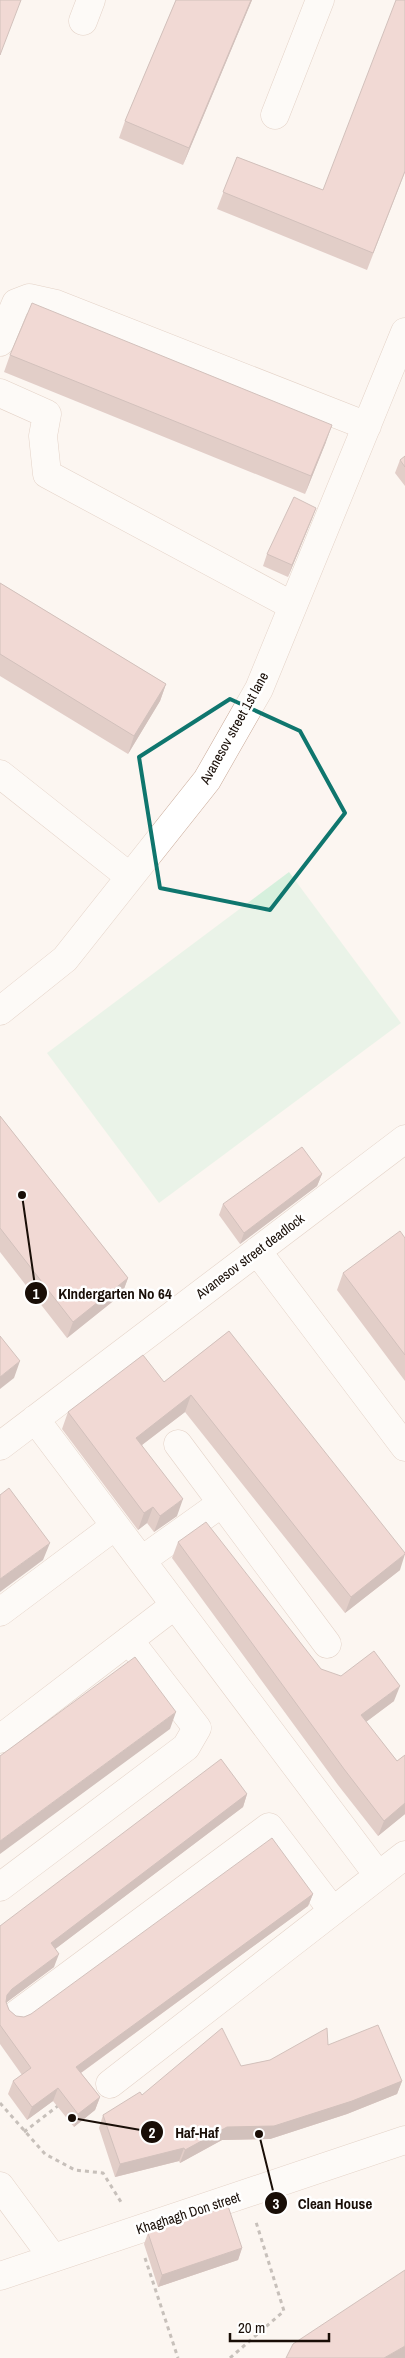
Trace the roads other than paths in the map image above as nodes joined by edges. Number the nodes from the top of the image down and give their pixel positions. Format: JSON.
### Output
{"nodes":[{"id":1,"x":320,"y":0,"type":"edge"},
{"id":2,"x":275,"y":115,"type":"dead end"},
{"id":3,"x":405,"y":332,"type":"edge"},
{"id":4,"x":0,"y":342,"type":"edge"},
{"id":5,"x":0,"y":393,"type":"edge"},
{"id":6,"x":367,"y":426,"type":"junction"},
{"id":7,"x":293,"y":606,"type":"junction"},
{"id":8,"x":0,"y":774,"type":"edge"},
{"id":9,"x":130,"y":877,"type":"junction"},
{"id":10,"x":0,"y":1011,"type":"edge"},
{"id":11,"x":405,"y":1139,"type":"edge"},
{"id":12,"x":257,"y":1251,"type":"junction"},
{"id":13,"x":35,"y":1419,"type":"junction"},
{"id":14,"x":178,"y":1444,"type":"dead end"},
{"id":15,"x":0,"y":1446,"type":"edge"},
{"id":16,"x":405,"y":1447,"type":"edge"},
{"id":17,"x":222,"y":1503,"type":"junction"},
{"id":18,"x":116,"y":1526,"type":"junction"},
{"id":19,"x":142,"y":1560,"type":"junction"},
{"id":20,"x":175,"y":1604,"type":"junction"},
{"id":21,"x":0,"y":1612,"type":"edge"},
{"id":22,"x":129,"y":1640,"type":"junction"},
{"id":23,"x":327,"y":1644,"type":"dead end"},
{"id":24,"x":0,"y":1740,"type":"edge"},
{"id":25,"x":405,"y":1855,"type":"edge"},
{"id":26,"x":378,"y":1875,"type":"junction"},
{"id":27,"x":0,"y":1887,"type":"edge"},
{"id":28,"x":333,"y":1911,"type":"junction"},
{"id":29,"x":17,"y":2014,"type":"edge"},
{"id":30,"x":110,"y":2084,"type":"dead end"},
{"id":31,"x":405,"y":2140,"type":"edge"},
{"id":32,"x":0,"y":2186,"type":"edge"},
{"id":33,"x":53,"y":2258,"type":"junction"},
{"id":34,"x":0,"y":2276,"type":"edge"}],
"edges":[{"from":1,"to":2,"type":"street"},
{"from":3,"to":6,"type":"street","name":"Avanesov street 1st lane"},
{"from":4,"to":6,"type":"street"},
{"from":5,"to":7,"type":"street"},
{"from":6,"to":7,"type":"street","name":"Avanesov street 1st lane"},
{"from":7,"to":9,"type":"street","name":"Avanesov street 1st lane"},
{"from":8,"to":9,"type":"street"},
{"from":9,"to":10,"type":"street","name":"Avanesov street 1st lane"},
{"from":11,"to":12,"type":"street","name":"Avanesov street deadlock"},
{"from":12,"to":13,"type":"street","name":"Avanesov street deadlock"},
{"from":12,"to":16,"type":"street"},
{"from":13,"to":15,"type":"street","name":"Avanesov street deadlock"},
{"from":13,"to":18,"type":"street"},
{"from":14,"to":17,"type":"street"},
{"from":17,"to":19,"type":"street"},
{"from":17,"to":23,"type":"street"},
{"from":18,"to":19,"type":"street"},
{"from":18,"to":21,"type":"street"},
{"from":19,"to":20,"type":"street"},
{"from":20,"to":22,"type":"street"},
{"from":20,"to":26,"type":"street"},
{"from":22,"to":24,"type":"street"},
{"from":22,"to":27,"type":"street"},
{"from":25,"to":26,"type":"street"},
{"from":26,"to":28,"type":"street"},
{"from":28,"to":29,"type":"street"},
{"from":28,"to":30,"type":"street"},
{"from":31,"to":33,"type":"street","name":"Khaghagh Don street"},
{"from":32,"to":33,"type":"street"},
{"from":33,"to":34,"type":"street","name":"Khaghagh Don street"}]}
